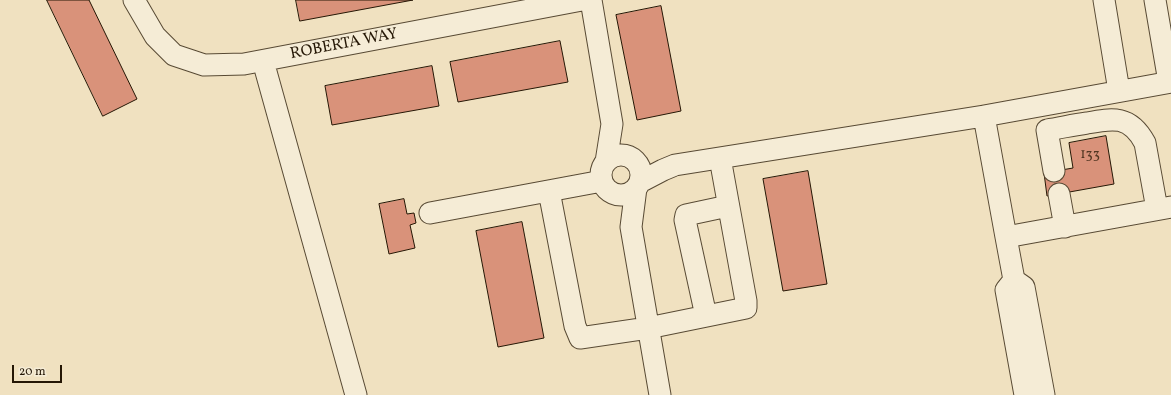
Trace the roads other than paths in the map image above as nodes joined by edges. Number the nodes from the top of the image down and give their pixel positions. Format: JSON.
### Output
{"nodes":[{"id":1,"x":134,"y":0,"type":"edge"},
{"id":2,"x":582,"y":0,"type":"edge"},
{"id":3,"x":591,"y":0,"type":"edge"},
{"id":4,"x":1104,"y":0,"type":"edge"},
{"id":5,"x":1155,"y":0,"type":"edge"},
{"id":6,"x":1166,"y":39,"type":"edge"},
{"id":7,"x":264,"y":61,"type":"junction"},
{"id":8,"x":1170,"y":82,"type":"edge"},
{"id":9,"x":1119,"y":91,"type":"junction"},
{"id":10,"x":984,"y":116,"type":"junction"},
{"id":11,"x":612,"y":124,"type":"junction"},
{"id":12,"x":629,"y":156,"type":"junction"},
{"id":13,"x":720,"y":158,"type":"junction"},
{"id":14,"x":675,"y":166,"type":"junction"},
{"id":15,"x":1054,"y":171,"type":"dead end"},
{"id":16,"x":608,"y":179,"type":"junction"},
{"id":17,"x":638,"y":185,"type":"junction"},
{"id":18,"x":549,"y":191,"type":"junction"},
{"id":19,"x":1059,"y":194,"type":"dead end"},
{"id":20,"x":728,"y":206,"type":"junction"},
{"id":21,"x":1164,"y":208,"type":"edge"},
{"id":22,"x":430,"y":213,"type":"dead end"},
{"id":23,"x":1065,"y":226,"type":"junction"},
{"id":24,"x":631,"y":227,"type":"junction"},
{"id":25,"x":1006,"y":237,"type":"junction"},
{"id":26,"x":1014,"y":280,"type":"junction"},
{"id":27,"x":706,"y":316,"type":"junction"},
{"id":28,"x":648,"y":328,"type":"junction"},
{"id":29,"x":356,"y":395,"type":"edge"},
{"id":30,"x":660,"y":395,"type":"edge"},
{"id":31,"x":1025,"y":395,"type":"edge"},
{"id":32,"x":1044,"y":395,"type":"edge"}],
"edges":[{"from":1,"to":7,"type":"street","name":"ROBERTA WAY"},
{"from":2,"to":7,"type":"street","name":"ROBERTA WAY"},
{"from":3,"to":11,"type":"street"},
{"from":4,"to":9,"type":"street"},
{"from":5,"to":6,"type":"street"},
{"from":6,"to":8,"type":"street"},
{"from":7,"to":29,"type":"street"},
{"from":8,"to":9,"type":"street"},
{"from":9,"to":10,"type":"street"},
{"from":10,"to":13,"type":"street"},
{"from":10,"to":25,"type":"street"},
{"from":11,"to":12,"type":"street"},
{"from":11,"to":16,"type":"street"},
{"from":12,"to":14,"type":"street"},
{"from":12,"to":16,"type":"street"},
{"from":12,"to":17,"type":"street"},
{"from":13,"to":14,"type":"street"},
{"from":13,"to":20,"type":"street"},
{"from":14,"to":17,"type":"street"},
{"from":15,"to":21,"type":"street"},
{"from":16,"to":17,"type":"street"},
{"from":16,"to":18,"type":"street"},
{"from":16,"to":24,"type":"street"},
{"from":17,"to":24,"type":"street"},
{"from":18,"to":22,"type":"street"},
{"from":18,"to":28,"type":"street"},
{"from":19,"to":23,"type":"street"},
{"from":20,"to":27,"type":"street"},
{"from":20,"to":27,"type":"street"},
{"from":21,"to":23,"type":"street"},
{"from":23,"to":25,"type":"street"},
{"from":24,"to":28,"type":"street"},
{"from":25,"to":26,"type":"street"},
{"from":26,"to":31,"type":"street"},
{"from":26,"to":32,"type":"street"},
{"from":27,"to":28,"type":"street"},
{"from":28,"to":30,"type":"street"}]}
